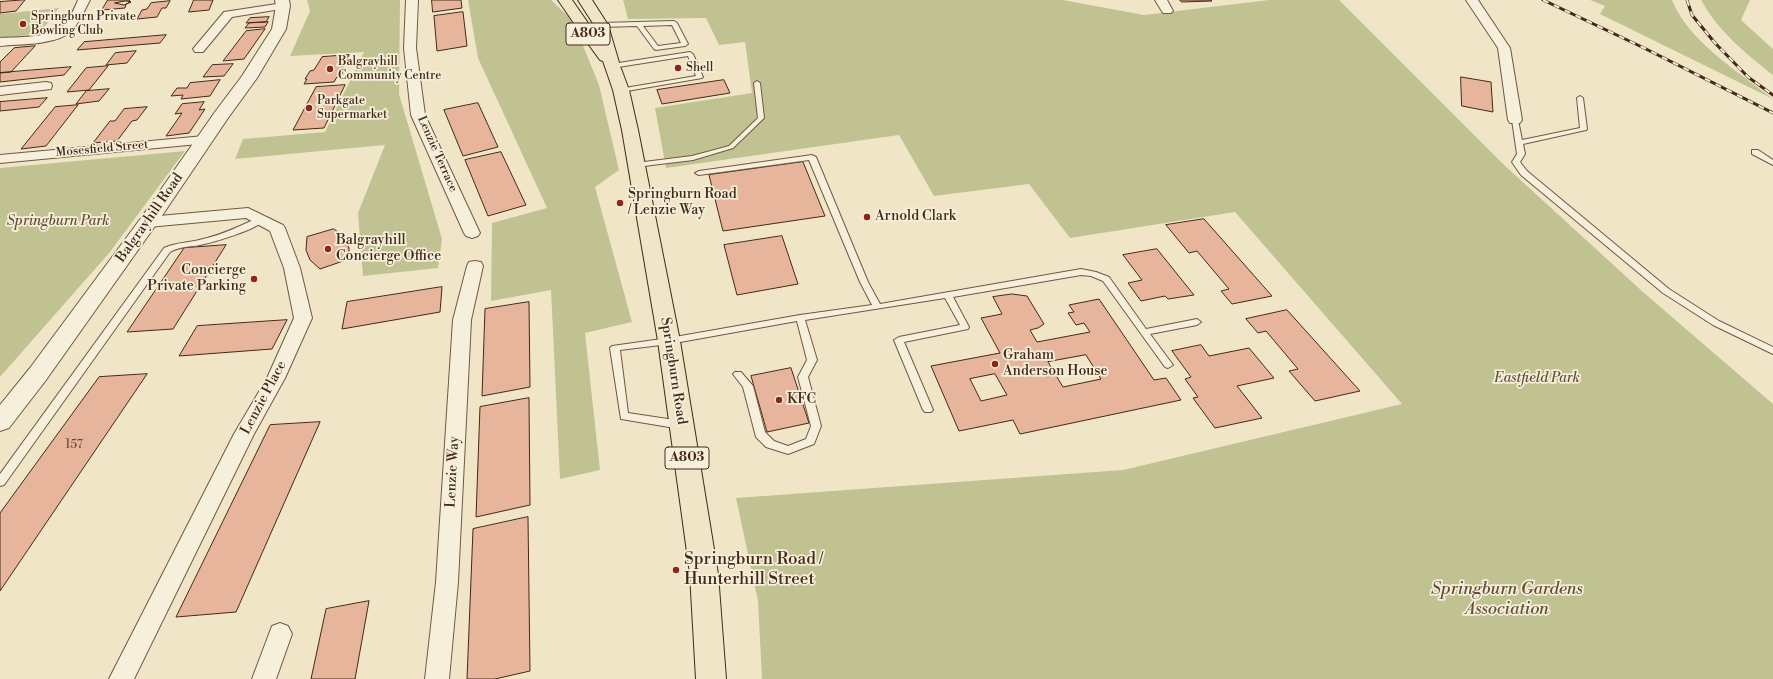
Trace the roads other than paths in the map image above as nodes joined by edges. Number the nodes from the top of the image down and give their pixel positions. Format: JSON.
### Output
{"nodes":[{"id":1,"x":84,"y":0,"type":"edge"},
{"id":2,"x":412,"y":0,"type":"edge"},
{"id":3,"x":565,"y":0,"type":"edge"},
{"id":4,"x":585,"y":0,"type":"edge"},
{"id":5,"x":1161,"y":0,"type":"edge"},
{"id":6,"x":1472,"y":0,"type":"edge"},
{"id":7,"x":283,"y":3,"type":"edge"},
{"id":8,"x":1167,"y":11,"type":"dead end"},
{"id":9,"x":639,"y":24,"type":"junction"},
{"id":10,"x":601,"y":25,"type":"junction"},
{"id":11,"x":0,"y":42,"type":"edge"},
{"id":12,"x":199,"y":49,"type":"dead end"},
{"id":13,"x":612,"y":66,"type":"junction"},
{"id":14,"x":757,"y":82,"type":"dead end"},
{"id":15,"x":46,"y":86,"type":"dead end"},
{"id":16,"x":621,"y":90,"type":"junction"},
{"id":17,"x":0,"y":91,"type":"edge"},
{"id":18,"x":1580,"y":98,"type":"dead end"},
{"id":19,"x":1515,"y":120,"type":"joint"},
{"id":20,"x":204,"y":140,"type":"junction"},
{"id":21,"x":1520,"y":142,"type":"junction"},
{"id":22,"x":1755,"y":152,"type":"dead end"},
{"id":23,"x":0,"y":158,"type":"edge"},
{"id":24,"x":1773,"y":163,"type":"edge"},
{"id":25,"x":636,"y":165,"type":"junction"},
{"id":26,"x":699,"y":173,"type":"dead end"},
{"id":27,"x":261,"y":220,"type":"junction"},
{"id":28,"x":148,"y":222,"type":"junction"},
{"id":29,"x":472,"y":233,"type":"dead end"},
{"id":30,"x":475,"y":266,"type":"dead end"},
{"id":31,"x":947,"y":294,"type":"junction"},
{"id":32,"x":877,"y":307,"type":"junction"},
{"id":33,"x":800,"y":318,"type":"junction"},
{"id":34,"x":1197,"y":322,"type":"dead end"},
{"id":35,"x":1144,"y":332,"type":"junction"},
{"id":36,"x":669,"y":341,"type":"junction"},
{"id":37,"x":1773,"y":351,"type":"edge"},
{"id":38,"x":1168,"y":365,"type":"dead end"},
{"id":39,"x":738,"y":374,"type":"dead end"},
{"id":40,"x":928,"y":410,"type":"dead end"},
{"id":41,"x":0,"y":422,"type":"edge"},
{"id":42,"x":682,"y":425,"type":"junction"},
{"id":43,"x":0,"y":482,"type":"edge"},
{"id":44,"x":280,"y":634,"type":"dead end"},
{"id":45,"x":121,"y":679,"type":"edge"},
{"id":46,"x":264,"y":679,"type":"edge"},
{"id":47,"x":437,"y":679,"type":"edge"},
{"id":48,"x":711,"y":679,"type":"edge"}],
"edges":[{"from":1,"to":11,"type":"street"},
{"from":2,"to":29,"type":"street","name":"Lenzie Terrace"},
{"from":3,"to":13,"type":"main road","name":"Springburn Road","number":"A803"},
{"from":4,"to":10,"type":"main road","name":"Springburn Road","number":"A803"},
{"from":5,"to":8,"type":"street"},
{"from":6,"to":19,"type":"street"},
{"from":7,"to":12,"type":"street","name":"Balgrayhill Road"},
{"from":7,"to":20,"type":"street","name":"Balgrayhill Road"},
{"from":9,"to":9,"type":"lane"},
{"from":9,"to":10,"type":"lane"},
{"from":10,"to":13,"type":"main road","name":"Springburn Road","number":"A803"},
{"from":13,"to":16,"type":"main road","name":"Springburn Road","number":"A803"},
{"from":13,"to":16,"type":"lane"},
{"from":14,"to":25,"type":"lane"},
{"from":15,"to":17,"type":"street"},
{"from":16,"to":25,"type":"main road","name":"Springburn Road","number":"A803"},
{"from":18,"to":21,"type":"lane"},
{"from":19,"to":21,"type":"lane"},
{"from":20,"to":23,"type":"street","name":"Mosesfield Street"},
{"from":20,"to":28,"type":"street","name":"Balgrayhill Road"},
{"from":21,"to":37,"type":"lane"},
{"from":22,"to":24,"type":"lane"},
{"from":25,"to":36,"type":"main road","name":"Springburn Road","number":"A803"},
{"from":26,"to":32,"type":"lane"},
{"from":27,"to":28,"type":"street","name":"Lenzie Place"},
{"from":27,"to":43,"type":"lane"},
{"from":27,"to":45,"type":"street","name":"Lenzie Place"},
{"from":28,"to":41,"type":"street","name":"Balgrayhill Road"},
{"from":30,"to":47,"type":"street","name":"Lenzie Way"},
{"from":31,"to":32,"type":"lane"},
{"from":31,"to":35,"type":"lane"},
{"from":31,"to":40,"type":"lane"},
{"from":32,"to":33,"type":"lane"},
{"from":33,"to":36,"type":"lane"},
{"from":33,"to":39,"type":"lane"},
{"from":34,"to":35,"type":"lane"},
{"from":35,"to":38,"type":"lane"},
{"from":36,"to":42,"type":"main road","name":"Springburn Road","number":"A803"},
{"from":36,"to":42,"type":"lane"},
{"from":42,"to":48,"type":"main road","name":"Springburn Road","number":"A803"},
{"from":44,"to":46,"type":"street"}]}
